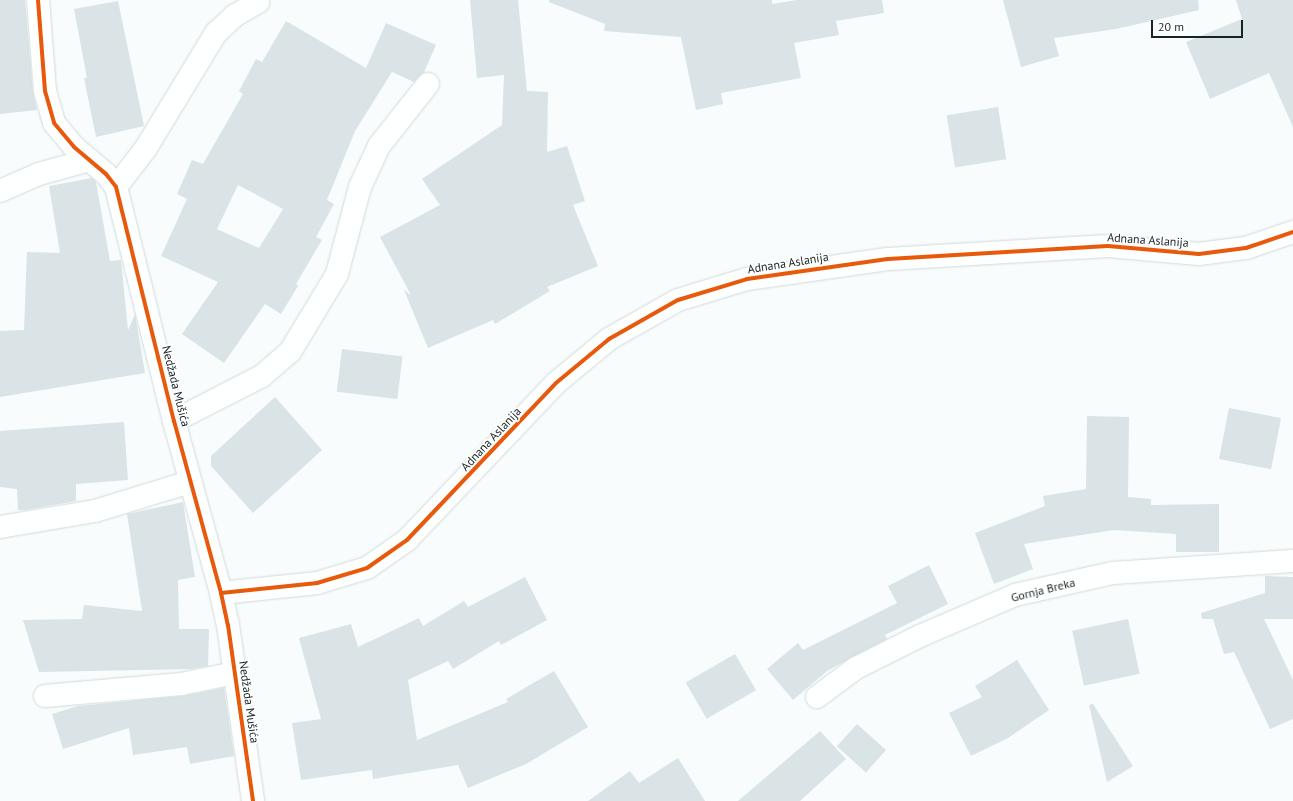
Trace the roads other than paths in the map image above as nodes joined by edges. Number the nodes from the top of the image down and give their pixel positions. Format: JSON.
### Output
{"nodes":[{"id":1,"x":38,"y":0,"type":"edge"},
{"id":2,"x":258,"y":2,"type":"dead end"},
{"id":3,"x":428,"y":84,"type":"dead end"},
{"id":4,"x":89,"y":160,"type":"junction"},
{"id":5,"x":116,"y":187,"type":"junction"},
{"id":6,"x":0,"y":191,"type":"edge"},
{"id":7,"x":1293,"y":232,"type":"edge"},
{"id":8,"x":174,"y":421,"type":"junction"},
{"id":9,"x":190,"y":482,"type":"junction"},
{"id":10,"x":0,"y":527,"type":"edge"},
{"id":11,"x":1293,"y":562,"type":"edge"},
{"id":12,"x":221,"y":593,"type":"junction"},
{"id":13,"x":235,"y":673,"type":"junction"},
{"id":14,"x":44,"y":696,"type":"dead end"},
{"id":15,"x":817,"y":697,"type":"dead end"},
{"id":16,"x":254,"y":801,"type":"edge"}],
"edges":[{"from":1,"to":4,"type":"street","name":"Nedžada Mušića"},
{"from":2,"to":5,"type":"street"},
{"from":3,"to":8,"type":"street"},
{"from":4,"to":5,"type":"street","name":"Nedžada Mušića"},
{"from":4,"to":6,"type":"street"},
{"from":5,"to":8,"type":"street","name":"Nedžada Mušića"},
{"from":7,"to":12,"type":"street","name":"Adnana Aslanija"},
{"from":8,"to":9,"type":"street","name":"Nedžada Mušića"},
{"from":9,"to":10,"type":"street"},
{"from":9,"to":12,"type":"street","name":"Nedžada Mušića"},
{"from":11,"to":15,"type":"street","name":"Gornja Breka"},
{"from":12,"to":13,"type":"street","name":"Nedžada Mušića"},
{"from":13,"to":14,"type":"street"},
{"from":13,"to":16,"type":"street","name":"Nedžada Mušića"}]}
